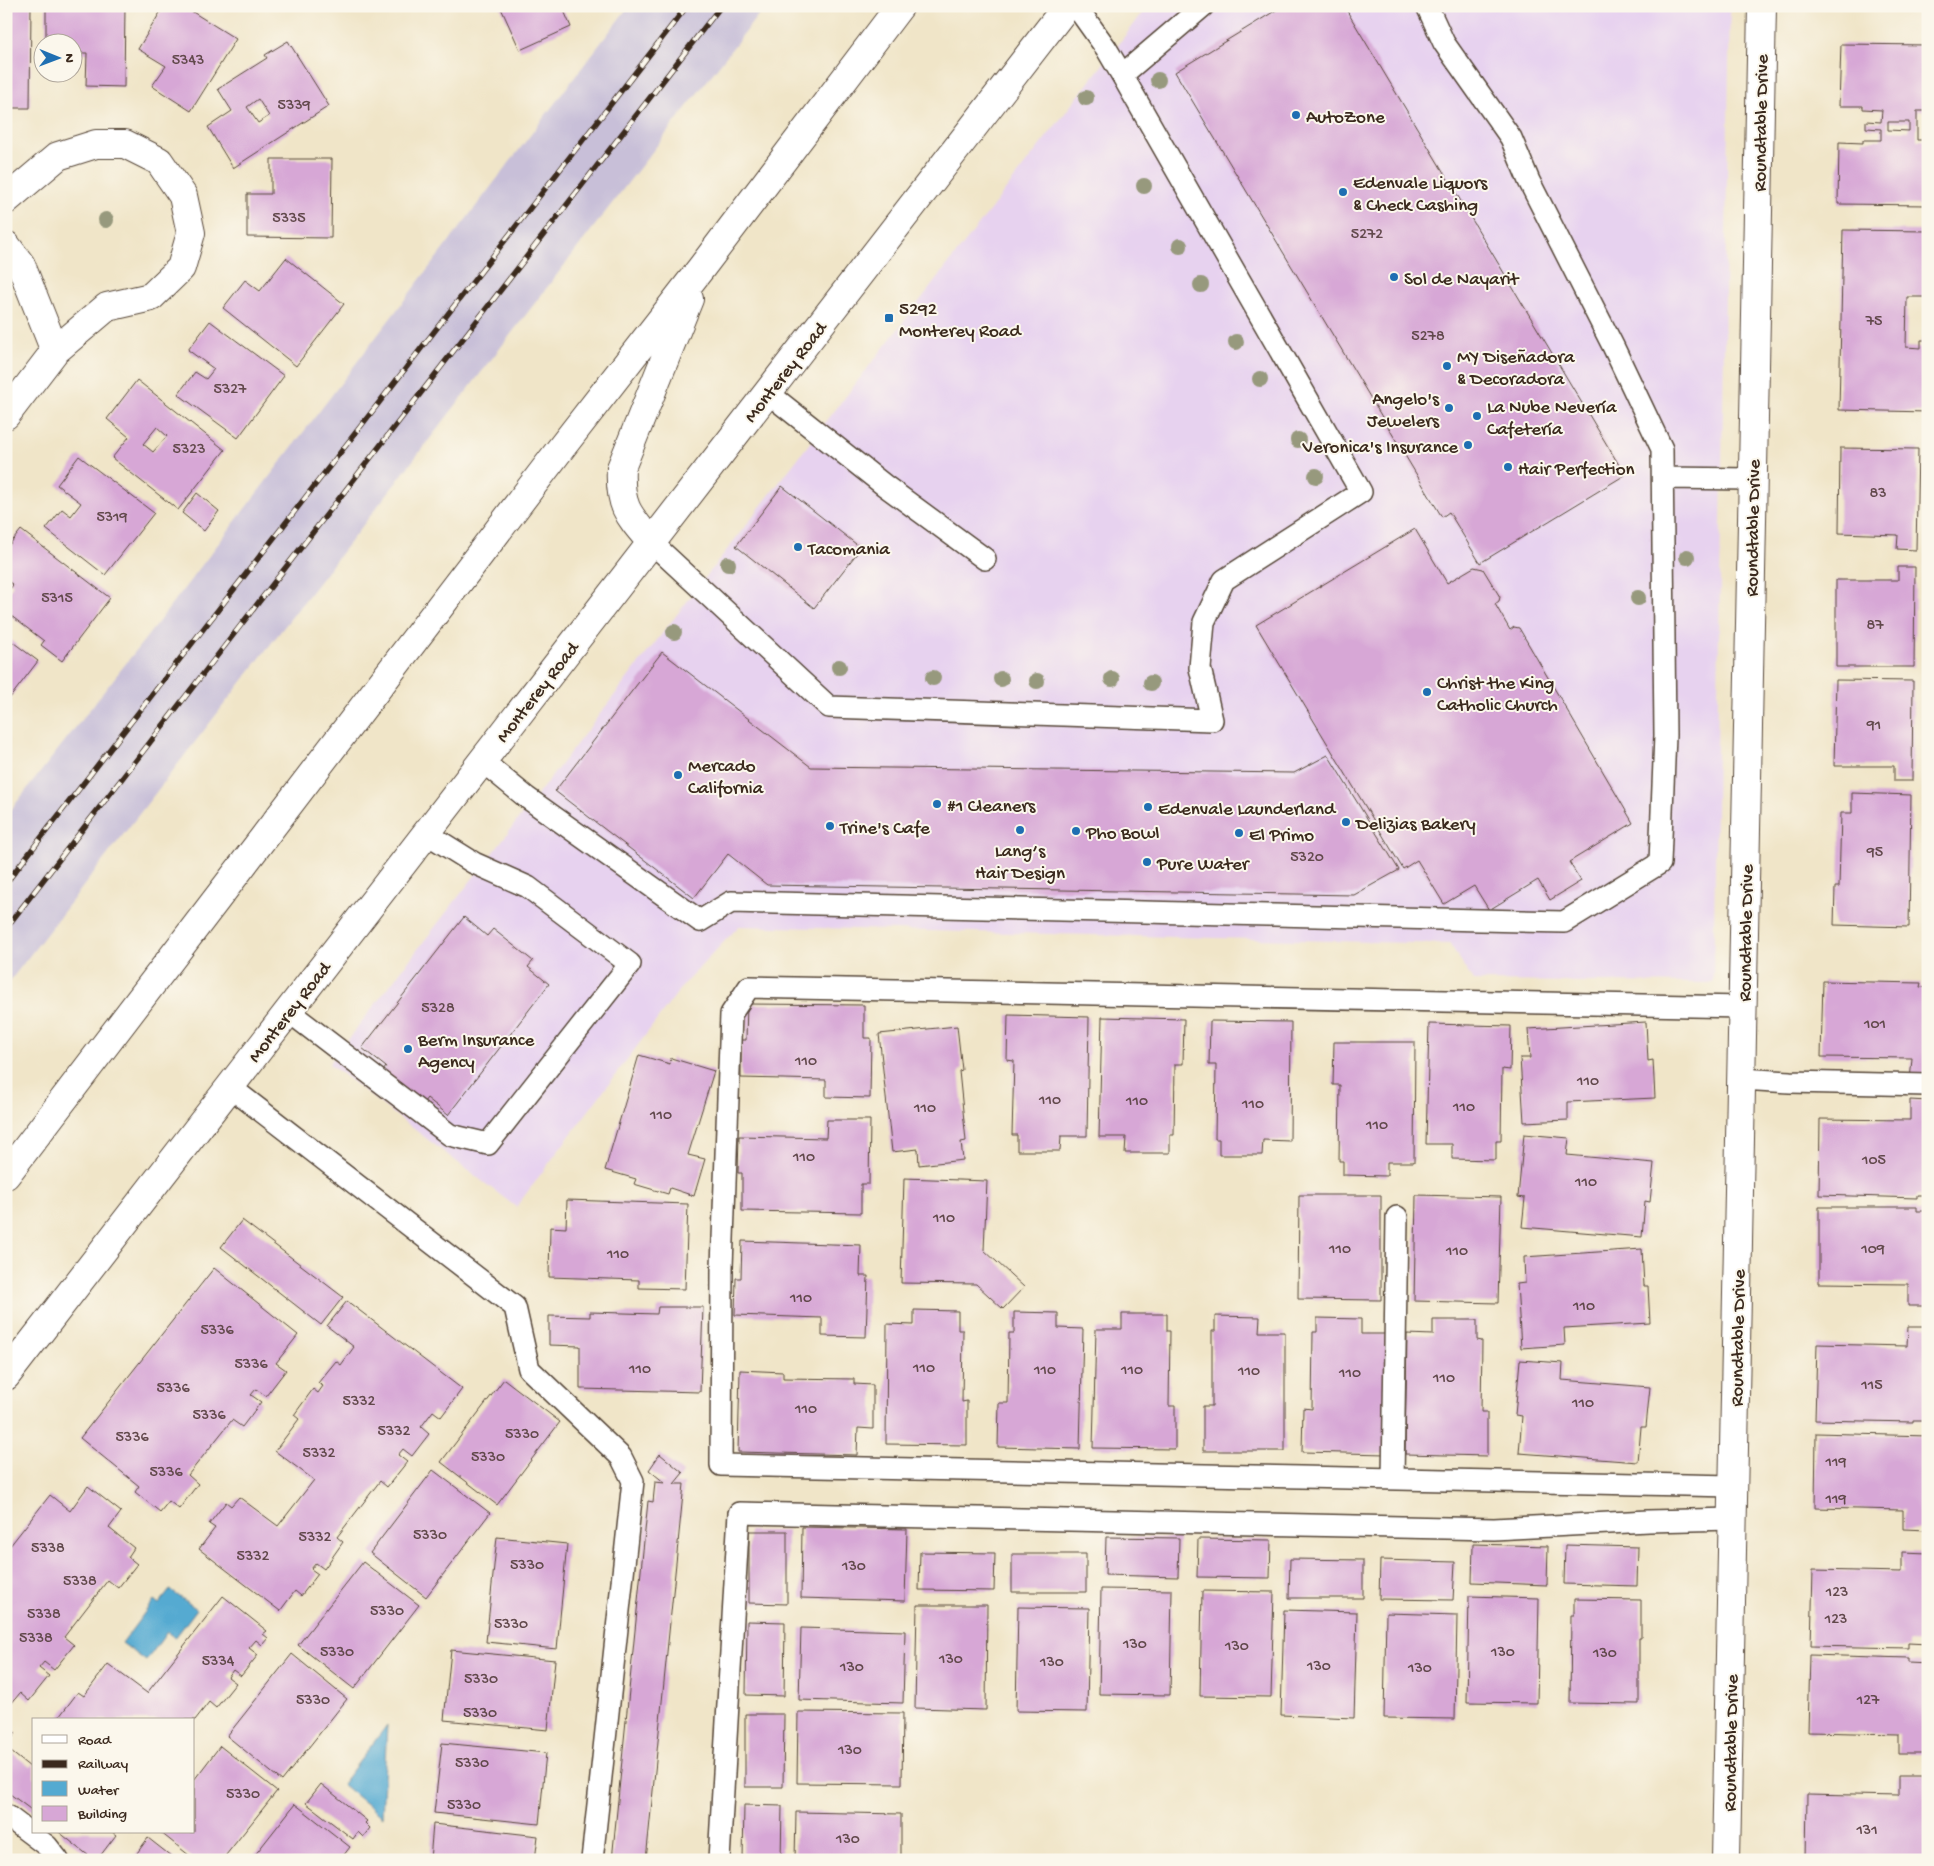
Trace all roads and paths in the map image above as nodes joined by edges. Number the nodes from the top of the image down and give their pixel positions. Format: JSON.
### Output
{"nodes":[{"id":1,"x":900,"y":6,"type":"edge"},
{"id":2,"x":1067,"y":6,"type":"edge"},
{"id":3,"x":1076,"y":6,"type":"edge"},
{"id":4,"x":1203,"y":6,"type":"edge"},
{"id":5,"x":1427,"y":6,"type":"edge"},
{"id":6,"x":1762,"y":6,"type":"edge"},
{"id":7,"x":1122,"y":75,"type":"junction"},
{"id":8,"x":6,"y":200,"type":"edge"},
{"id":9,"x":6,"y":245,"type":"edge"},
{"id":10,"x":702,"y":268,"type":"junction"},
{"id":11,"x":55,"y":351,"type":"junction"},
{"id":12,"x":768,"y":392,"type":"junction"},
{"id":13,"x":6,"y":415,"type":"edge"},
{"id":14,"x":1663,"y":478,"type":"junction"},
{"id":15,"x":1752,"y":479,"type":"junction"},
{"id":16,"x":651,"y":542,"type":"junction"},
{"id":17,"x":985,"y":559,"type":"dead end"},
{"id":18,"x":482,"y":762,"type":"junction"},
{"id":19,"x":426,"y":833,"type":"junction"},
{"id":20,"x":1742,"y":1007,"type":"junction"},
{"id":21,"x":288,"y":1011,"type":"junction"},
{"id":22,"x":1741,"y":1079,"type":"junction"},
{"id":23,"x":1928,"y":1085,"type":"edge"},
{"id":24,"x":230,"y":1087,"type":"junction"},
{"id":25,"x":6,"y":1175,"type":"edge"},
{"id":26,"x":1397,"y":1217,"type":"dead end"},
{"id":27,"x":6,"y":1376,"type":"edge"},
{"id":28,"x":1393,"y":1479,"type":"junction"},
{"id":29,"x":1733,"y":1486,"type":"junction"},
{"id":30,"x":1734,"y":1519,"type":"junction"},
{"id":31,"x":6,"y":1815,"type":"edge"},
{"id":32,"x":58,"y":1860,"type":"edge"},
{"id":33,"x":592,"y":1860,"type":"edge"},
{"id":34,"x":719,"y":1860,"type":"edge"},
{"id":35,"x":1726,"y":1860,"type":"edge"}],
"edges":[{"from":1,"to":10,"type":"main road"},
{"from":2,"to":12,"type":"main road","name":"Monterey Road"},
{"from":3,"to":7,"type":"lane"},
{"from":4,"to":7,"type":"lane"},
{"from":5,"to":14,"type":"lane"},
{"from":6,"to":15,"type":"main road","name":"Roundtable Drive"},
{"from":7,"to":16,"type":"lane"},
{"from":8,"to":11,"type":"main road"},
{"from":9,"to":11,"type":"main road"},
{"from":10,"to":16,"type":"main road"},
{"from":10,"to":25,"type":"main road"},
{"from":11,"to":13,"type":"main road"},
{"from":12,"to":16,"type":"main road","name":"Monterey Road"},
{"from":12,"to":17,"type":"lane"},
{"from":14,"to":15,"type":"lane"},
{"from":14,"to":18,"type":"lane"},
{"from":15,"to":20,"type":"main road","name":"Roundtable Drive"},
{"from":16,"to":18,"type":"main road","name":"Monterey Road"},
{"from":18,"to":19,"type":"main road","name":"Monterey Road"},
{"from":19,"to":21,"type":"main road","name":"Monterey Road"},
{"from":19,"to":21,"type":"lane"},
{"from":20,"to":22,"type":"main road","name":"Roundtable Drive"},
{"from":20,"to":28,"type":"lane"},
{"from":21,"to":24,"type":"main road","name":"Monterey Road"},
{"from":22,"to":23,"type":"lane"},
{"from":22,"to":29,"type":"main road","name":"Roundtable Drive"},
{"from":24,"to":27,"type":"main road","name":"Monterey Road"},
{"from":24,"to":33,"type":"lane"},
{"from":26,"to":28,"type":"lane"},
{"from":28,"to":29,"type":"lane"},
{"from":29,"to":30,"type":"main road","name":"Roundtable Drive"},
{"from":30,"to":34,"type":"lane"},
{"from":30,"to":35,"type":"main road","name":"Roundtable Drive"},
{"from":31,"to":32,"type":"lane"}]}
